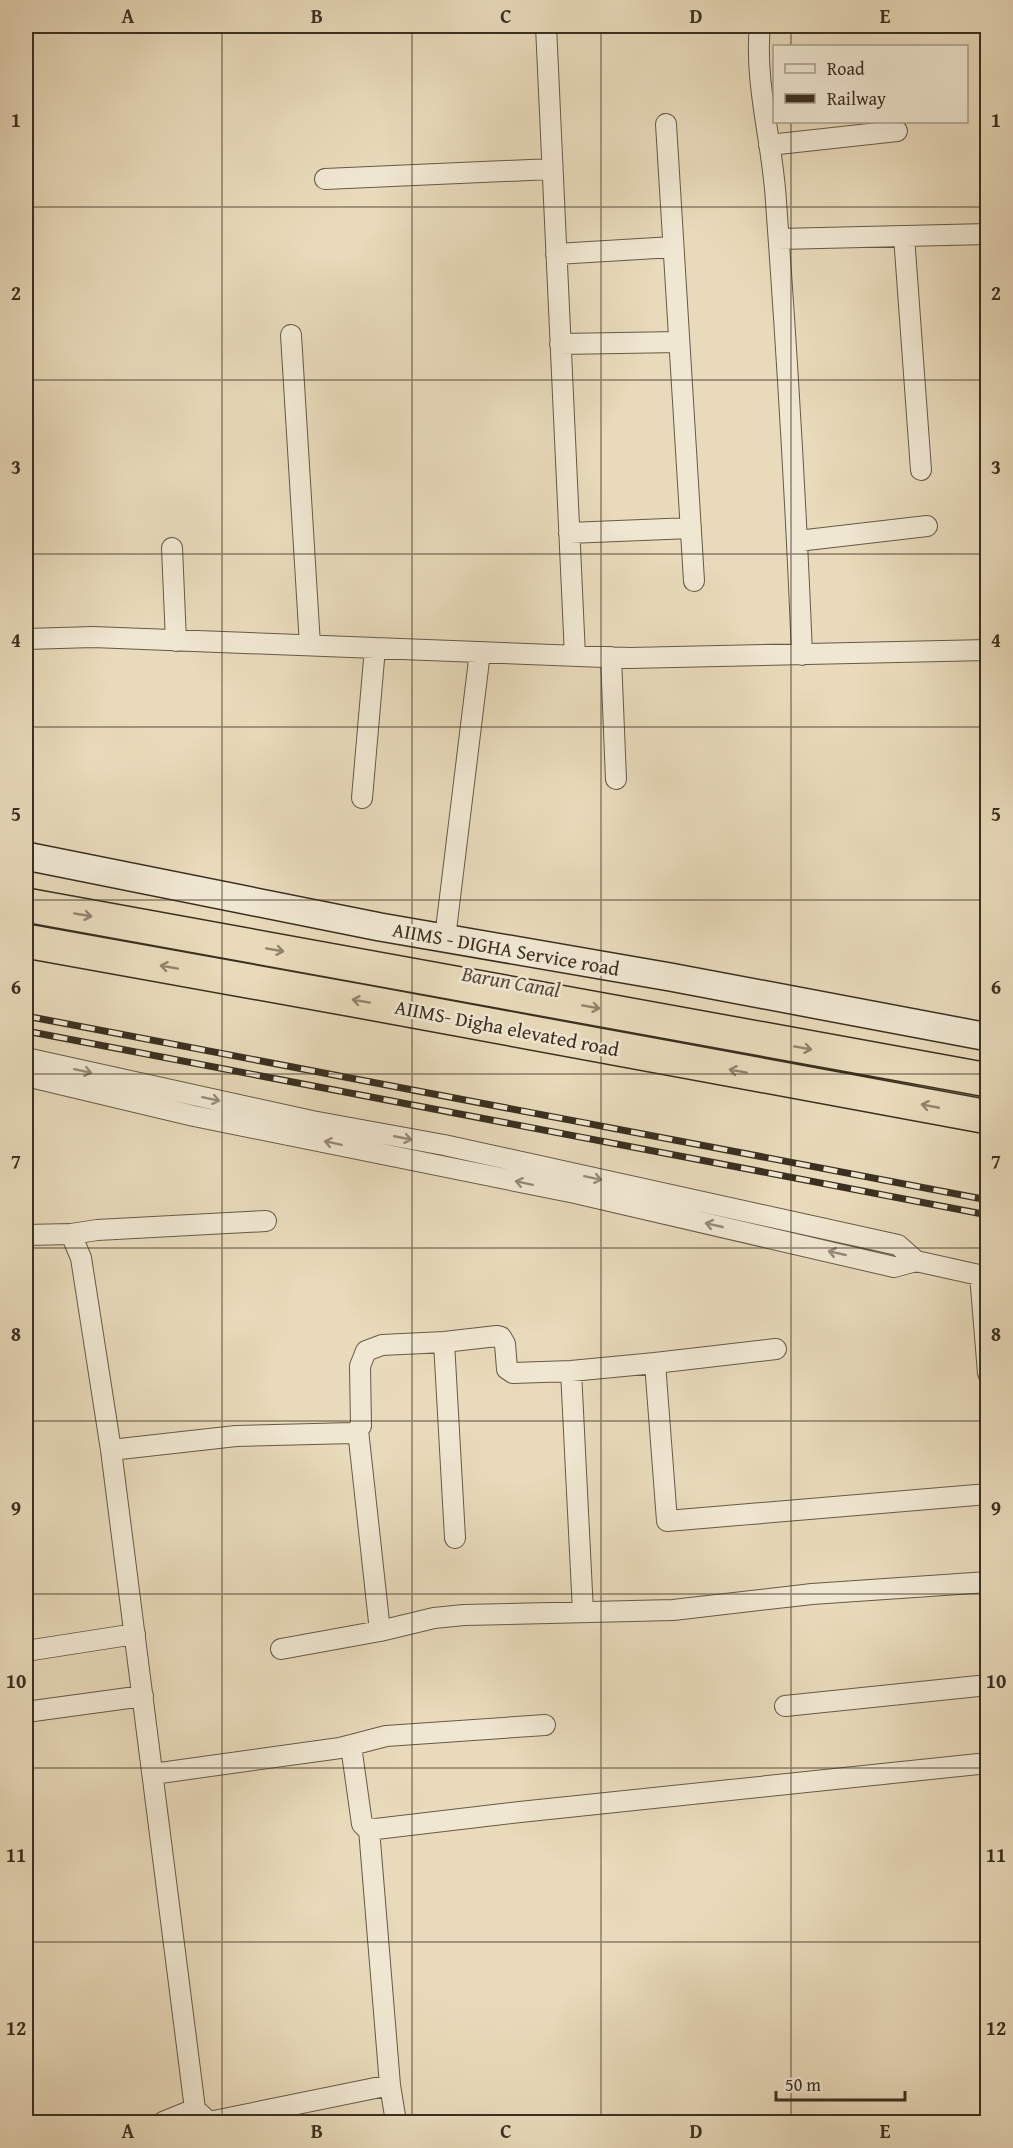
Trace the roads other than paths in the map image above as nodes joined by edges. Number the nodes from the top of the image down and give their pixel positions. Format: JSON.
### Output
{"nodes":[{"id":1,"x":546,"y":26,"type":"edge"},
{"id":2,"x":760,"y":26,"type":"edge"},
{"id":3,"x":666,"y":124,"type":"dead end"},
{"id":4,"x":897,"y":131,"type":"dead end"},
{"id":5,"x":769,"y":145,"type":"junction"},
{"id":6,"x":551,"y":169,"type":"junction"},
{"id":7,"x":325,"y":179,"type":"dead end"},
{"id":8,"x":987,"y":234,"type":"edge"},
{"id":9,"x":904,"y":236,"type":"junction"},
{"id":10,"x":779,"y":239,"type":"junction"},
{"id":11,"x":674,"y":247,"type":"junction"},
{"id":12,"x":556,"y":254,"type":"junction"},
{"id":13,"x":291,"y":335,"type":"dead end"},
{"id":14,"x":679,"y":342,"type":"junction"},
{"id":15,"x":560,"y":344,"type":"junction"},
{"id":16,"x":921,"y":470,"type":"dead end"},
{"id":17,"x":927,"y":526,"type":"dead end"},
{"id":18,"x":691,"y":528,"type":"junction"},
{"id":19,"x":569,"y":533,"type":"junction"},
{"id":20,"x":798,"y":541,"type":"junction"},
{"id":21,"x":172,"y":548,"type":"dead end"},
{"id":22,"x":694,"y":581,"type":"dead end"},
{"id":23,"x":26,"y":639,"type":"edge"},
{"id":24,"x":176,"y":642,"type":"junction"},
{"id":25,"x":310,"y":645,"type":"junction"},
{"id":26,"x":375,"y":648,"type":"junction"},
{"id":27,"x":987,"y":650,"type":"edge"},
{"id":28,"x":480,"y":652,"type":"junction"},
{"id":29,"x":802,"y":655,"type":"junction"},
{"id":30,"x":574,"y":656,"type":"junction"},
{"id":31,"x":611,"y":657,"type":"junction"},
{"id":32,"x":616,"y":779,"type":"dead end"},
{"id":33,"x":362,"y":798,"type":"dead end"},
{"id":34,"x":26,"y":856,"type":"edge"},
{"id":35,"x":26,"y":905,"type":"edge"},
{"id":36,"x":445,"y":938,"type":"junction"},
{"id":37,"x":26,"y":941,"type":"edge"},
{"id":38,"x":987,"y":1037,"type":"edge"},
{"id":39,"x":26,"y":1058,"type":"edge"},
{"id":40,"x":26,"y":1076,"type":"edge"},
{"id":41,"x":987,"y":1080,"type":"edge"},
{"id":42,"x":987,"y":1117,"type":"edge"},
{"id":43,"x":266,"y":1221,"type":"dead end"},
{"id":44,"x":71,"y":1234,"type":"junction"},
{"id":45,"x":26,"y":1235,"type":"edge"},
{"id":46,"x":916,"y":1261,"type":"junction"},
{"id":47,"x":984,"y":1276,"type":"edge"},
{"id":48,"x":444,"y":1342,"type":"junction"},
{"id":49,"x":776,"y":1349,"type":"dead end"},
{"id":50,"x":655,"y":1363,"type":"junction"},
{"id":51,"x":571,"y":1371,"type":"junction"},
{"id":52,"x":987,"y":1373,"type":"edge"},
{"id":53,"x":358,"y":1430,"type":"junction"},
{"id":54,"x":111,"y":1450,"type":"junction"},
{"id":55,"x":987,"y":1494,"type":"edge"},
{"id":56,"x":455,"y":1538,"type":"dead end"},
{"id":57,"x":987,"y":1582,"type":"edge"},
{"id":58,"x":583,"y":1612,"type":"junction"},
{"id":59,"x":380,"y":1631,"type":"junction"},
{"id":60,"x":135,"y":1634,"type":"junction"},
{"id":61,"x":281,"y":1649,"type":"dead end"},
{"id":62,"x":26,"y":1651,"type":"edge"},
{"id":63,"x":987,"y":1685,"type":"edge"},
{"id":64,"x":143,"y":1696,"type":"junction"},
{"id":65,"x":785,"y":1706,"type":"dead end"},
{"id":66,"x":26,"y":1712,"type":"edge"},
{"id":67,"x":545,"y":1725,"type":"dead end"},
{"id":68,"x":351,"y":1746,"type":"junction"},
{"id":69,"x":987,"y":1763,"type":"edge"},
{"id":70,"x":153,"y":1774,"type":"junction"},
{"id":71,"x":369,"y":1829,"type":"junction"},
{"id":72,"x":390,"y":2085,"type":"junction"},
{"id":73,"x":195,"y":2109,"type":"junction"},
{"id":74,"x":163,"y":2122,"type":"edge"},
{"id":75,"x":396,"y":2122,"type":"edge"}],
"edges":[{"from":1,"to":6,"type":"street"},
{"from":2,"to":5,"type":"street"},
{"from":3,"to":11,"type":"street"},
{"from":4,"to":5,"type":"street"},
{"from":5,"to":10,"type":"street"},
{"from":6,"to":7,"type":"street"},
{"from":6,"to":12,"type":"street"},
{"from":8,"to":9,"type":"street"},
{"from":9,"to":10,"type":"street"},
{"from":9,"to":16,"type":"street"},
{"from":10,"to":20,"type":"street"},
{"from":11,"to":12,"type":"street"},
{"from":11,"to":14,"type":"street"},
{"from":12,"to":15,"type":"street"},
{"from":13,"to":25,"type":"street"},
{"from":14,"to":15,"type":"street"},
{"from":14,"to":18,"type":"street"},
{"from":15,"to":19,"type":"street"},
{"from":17,"to":20,"type":"street"},
{"from":18,"to":19,"type":"street"},
{"from":18,"to":22,"type":"street"},
{"from":19,"to":30,"type":"street"},
{"from":20,"to":29,"type":"street"},
{"from":21,"to":24,"type":"street"},
{"from":23,"to":24,"type":"street"},
{"from":24,"to":25,"type":"street"},
{"from":25,"to":26,"type":"street"},
{"from":26,"to":28,"type":"street"},
{"from":26,"to":33,"type":"street"},
{"from":27,"to":29,"type":"street"},
{"from":28,"to":30,"type":"street"},
{"from":28,"to":36,"type":"street"},
{"from":29,"to":31,"type":"street"},
{"from":30,"to":31,"type":"street"},
{"from":31,"to":32,"type":"street"},
{"from":34,"to":36,"type":"main road","name":"AIIMS - DIGHA Service road"},
{"from":35,"to":41,"type":"highway","name":"AIIMS- Digha elevated road","one_way":true},
{"from":36,"to":38,"type":"main road","name":"AIIMS - DIGHA Service road"},
{"from":42,"to":37,"type":"highway","name":"AIIMS- Digha elevated road","one_way":true},
{"from":39,"to":46,"type":"street","one_way":true},
{"from":46,"to":40,"type":"street","one_way":true},
{"from":43,"to":44,"type":"street"},
{"from":44,"to":45,"type":"street"},
{"from":44,"to":54,"type":"street"},
{"from":46,"to":47,"type":"street"},
{"from":47,"to":52,"type":"street"},
{"from":48,"to":51,"type":"street"},
{"from":48,"to":53,"type":"street"},
{"from":48,"to":56,"type":"street"},
{"from":49,"to":50,"type":"street"},
{"from":50,"to":51,"type":"street"},
{"from":50,"to":55,"type":"street"},
{"from":51,"to":58,"type":"street"},
{"from":53,"to":54,"type":"street"},
{"from":53,"to":59,"type":"street"},
{"from":54,"to":60,"type":"street"},
{"from":57,"to":58,"type":"street"},
{"from":58,"to":59,"type":"street"},
{"from":59,"to":61,"type":"street"},
{"from":60,"to":62,"type":"street"},
{"from":60,"to":64,"type":"street"},
{"from":63,"to":65,"type":"street"},
{"from":64,"to":66,"type":"street"},
{"from":64,"to":70,"type":"street"},
{"from":67,"to":68,"type":"street"},
{"from":68,"to":70,"type":"street"},
{"from":68,"to":71,"type":"street"},
{"from":69,"to":71,"type":"street"},
{"from":70,"to":73,"type":"street"},
{"from":71,"to":72,"type":"street"},
{"from":72,"to":73,"type":"street"},
{"from":72,"to":75,"type":"street"},
{"from":73,"to":74,"type":"street"}]}
